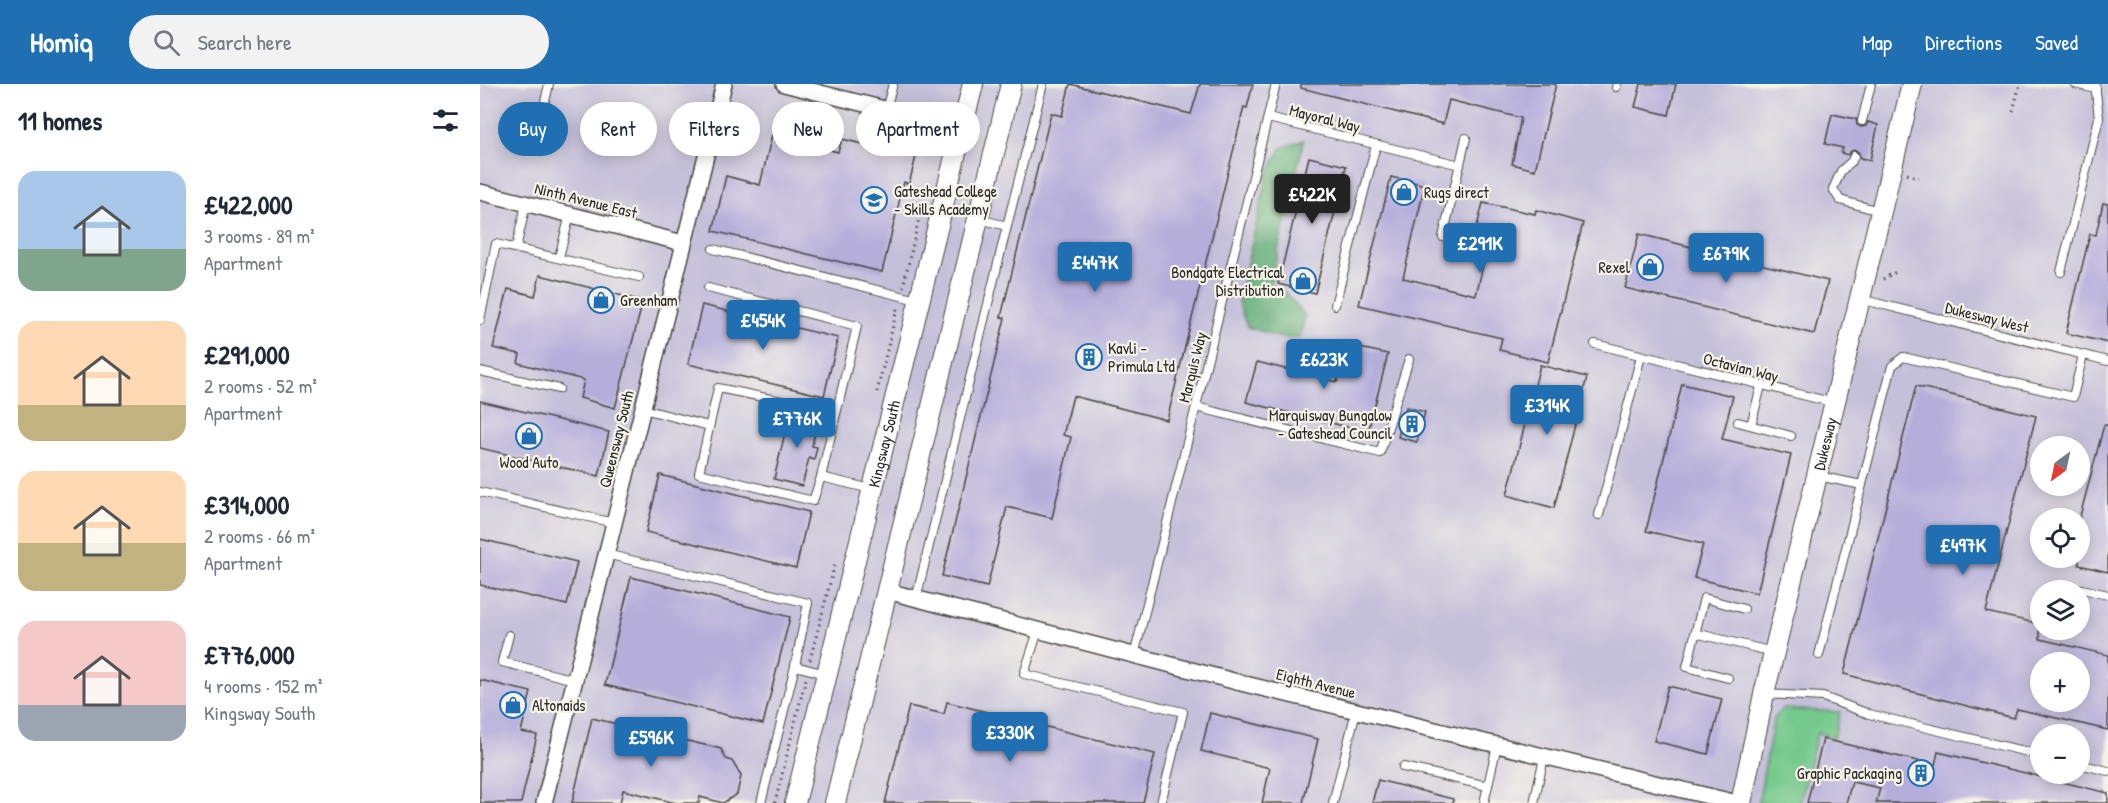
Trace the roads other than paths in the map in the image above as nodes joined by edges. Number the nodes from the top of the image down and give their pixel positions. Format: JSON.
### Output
{"nodes":[{"id":1,"x":549,"y":84,"type":"edge"},
{"id":2,"x":724,"y":84,"type":"edge"},
{"id":3,"x":784,"y":84,"type":"edge"},
{"id":4,"x":893,"y":84,"type":"edge"},
{"id":5,"x":972,"y":84,"type":"edge"},
{"id":6,"x":1011,"y":84,"type":"edge"},
{"id":7,"x":1043,"y":84,"type":"edge"},
{"id":8,"x":1276,"y":84,"type":"edge"},
{"id":9,"x":1871,"y":84,"type":"edge"},
{"id":10,"x":1912,"y":84,"type":"edge"},
{"id":11,"x":2075,"y":84,"type":"edge"},
{"id":12,"x":2096,"y":87,"type":"edge"},
{"id":13,"x":825,"y":89,"type":"edge"},
{"id":14,"x":545,"y":102,"type":"edge"},
{"id":15,"x":719,"y":102,"type":"edge"},
{"id":16,"x":865,"y":102,"type":"edge"},
{"id":17,"x":888,"y":102,"type":"edge"},
{"id":18,"x":968,"y":102,"type":"edge"},
{"id":19,"x":1268,"y":118,"type":"junction"},
{"id":20,"x":1862,"y":121,"type":"dead end"},
{"id":21,"x":1466,"y":138,"type":"dead end"},
{"id":22,"x":1376,"y":145,"type":"junction"},
{"id":23,"x":704,"y":156,"type":"edge"},
{"id":24,"x":954,"y":156,"type":"edge"},
{"id":25,"x":1854,"y":156,"type":"dead end"},
{"id":26,"x":1460,"y":165,"type":"junction"},
{"id":27,"x":480,"y":192,"type":"edge"},
{"id":28,"x":526,"y":204,"type":"junction"},
{"id":29,"x":1881,"y":212,"type":"junction"},
{"id":30,"x":570,"y":215,"type":"junction"},
{"id":31,"x":978,"y":219,"type":"junction"},
{"id":32,"x":1006,"y":226,"type":"junction"},
{"id":33,"x":1443,"y":237,"type":"dead end"},
{"id":34,"x":683,"y":243,"type":"junction"},
{"id":35,"x":516,"y":248,"type":"junction"},
{"id":36,"x":713,"y":249,"type":"dead end"},
{"id":37,"x":559,"y":258,"type":"junction"},
{"id":38,"x":2061,"y":272,"type":"dead end"},
{"id":39,"x":639,"y":277,"type":"dead end"},
{"id":40,"x":708,"y":288,"type":"dead end"},
{"id":41,"x":1860,"y":299,"type":"junction"},
{"id":42,"x":919,"y":300,"type":"junction"},
{"id":43,"x":1335,"y":305,"type":"dead end"},
{"id":44,"x":480,"y":321,"type":"edge"},
{"id":45,"x":1595,"y":344,"type":"dead end"},
{"id":46,"x":2084,"y":355,"type":"junction"},
{"id":47,"x":1641,"y":356,"type":"junction"},
{"id":48,"x":1409,"y":359,"type":"dead end"},
{"id":49,"x":2108,"y":361,"type":"edge"},
{"id":50,"x":480,"y":371,"type":"edge"},
{"id":51,"x":1761,"y":386,"type":"junction"},
{"id":52,"x":559,"y":388,"type":"dead end"},
{"id":53,"x":1835,"y":403,"type":"junction"},
{"id":54,"x":1196,"y":407,"type":"junction"},
{"id":55,"x":643,"y":409,"type":"junction"},
{"id":56,"x":836,"y":412,"type":"junction"},
{"id":57,"x":1738,"y":422,"type":"dead end"},
{"id":58,"x":1751,"y":425,"type":"junction"},
{"id":59,"x":709,"y":426,"type":"junction"},
{"id":60,"x":1791,"y":436,"type":"dead end"},
{"id":61,"x":1816,"y":476,"type":"junction"},
{"id":62,"x":821,"y":477,"type":"junction"},
{"id":63,"x":1862,"y":485,"type":"junction"},
{"id":64,"x":872,"y":490,"type":"junction"},
{"id":65,"x":480,"y":492,"type":"edge"},
{"id":66,"x":1599,"y":515,"type":"dead end"},
{"id":67,"x":614,"y":523,"type":"junction"},
{"id":68,"x":606,"y":554,"type":"junction"},
{"id":69,"x":887,"y":591,"type":"junction"},
{"id":70,"x":2090,"y":591,"type":"edge"},
{"id":71,"x":2108,"y":595,"type":"edge"},
{"id":72,"x":916,"y":599,"type":"junction"},
{"id":73,"x":1744,"y":609,"type":"dead end"},
{"id":74,"x":1038,"y":631,"type":"junction"},
{"id":75,"x":1695,"y":633,"type":"junction"},
{"id":76,"x":509,"y":635,"type":"dead end"},
{"id":77,"x":1774,"y":652,"type":"junction"},
{"id":78,"x":1819,"y":655,"type":"dead end"},
{"id":79,"x":1134,"y":656,"type":"junction"},
{"id":80,"x":795,"y":666,"type":"junction"},
{"id":81,"x":827,"y":675,"type":"junction"},
{"id":82,"x":1728,"y":678,"type":"dead end"},
{"id":83,"x":575,"y":680,"type":"junction"},
{"id":84,"x":1764,"y":694,"type":"junction"},
{"id":85,"x":1356,"y":711,"type":"junction"},
{"id":86,"x":1497,"y":745,"type":"junction"},
{"id":87,"x":2030,"y":753,"type":"edge"},
{"id":88,"x":1544,"y":757,"type":"junction"},
{"id":89,"x":1403,"y":767,"type":"dead end"},
{"id":90,"x":2090,"y":767,"type":"edge"},
{"id":91,"x":2108,"y":771,"type":"edge"},
{"id":92,"x":1488,"y":786,"type":"junction"},
{"id":93,"x":544,"y":803,"type":"edge"},
{"id":94,"x":762,"y":803,"type":"edge"},
{"id":95,"x":795,"y":803,"type":"edge"},
{"id":96,"x":835,"y":803,"type":"edge"},
{"id":97,"x":1161,"y":803,"type":"edge"},
{"id":98,"x":1333,"y":803,"type":"edge"},
{"id":99,"x":1484,"y":803,"type":"edge"},
{"id":100,"x":1534,"y":803,"type":"edge"},
{"id":101,"x":1739,"y":803,"type":"edge"}],
"edges":[{"from":1,"to":14,"type":"lane"},
{"from":2,"to":15,"type":"street","name":"Queensway South"},
{"from":3,"to":13,"type":"street"},
{"from":4,"to":17,"type":"lane"},
{"from":5,"to":18,"type":"street","name":"Kingsway South"},
{"from":6,"to":31,"type":"street"},
{"from":7,"to":32,"type":"lane"},
{"from":8,"to":19,"type":"lane","name":"Marquis Way"},
{"from":9,"to":20,"type":"lane"},
{"from":10,"to":29,"type":"street","name":"Dukesway"},
{"from":11,"to":12,"type":"lane"},
{"from":12,"to":38,"type":"lane"},
{"from":13,"to":16,"type":"street"},
{"from":19,"to":22,"type":"lane","name":"Mayoral Way"},
{"from":19,"to":54,"type":"lane","name":"Marquis Way"},
{"from":21,"to":26,"type":"lane"},
{"from":22,"to":26,"type":"lane","name":"Mayoral Way"},
{"from":22,"to":43,"type":"lane","name":"Mayoral Way"},
{"from":23,"to":34,"type":"street","name":"Queensway South"},
{"from":24,"to":42,"type":"street","name":"Kingsway South"},
{"from":25,"to":29,"type":"lane"},
{"from":26,"to":33,"type":"lane"},
{"from":27,"to":28,"type":"street","name":"Ninth Avenue East"},
{"from":28,"to":30,"type":"street","name":"Ninth Avenue East"},
{"from":28,"to":35,"type":"lane"},
{"from":29,"to":41,"type":"street","name":"Dukesway"},
{"from":30,"to":34,"type":"street","name":"Ninth Avenue East"},
{"from":30,"to":37,"type":"lane"},
{"from":31,"to":32,"type":"lane"},
{"from":31,"to":69,"type":"street"},
{"from":32,"to":72,"type":"lane"},
{"from":34,"to":55,"type":"street","name":"Queensway South"},
{"from":35,"to":37,"type":"lane"},
{"from":35,"to":44,"type":"lane"},
{"from":36,"to":42,"type":"lane"},
{"from":37,"to":39,"type":"lane"},
{"from":40,"to":56,"type":"lane"},
{"from":41,"to":46,"type":"lane","name":"Dukesway West"},
{"from":41,"to":53,"type":"street","name":"Dukesway"},
{"from":42,"to":64,"type":"street","name":"Kingsway South"},
{"from":45,"to":47,"type":"lane","name":"Octavian Way"},
{"from":46,"to":49,"type":"lane","name":"Dukesway West"},
{"from":46,"to":63,"type":"lane"},
{"from":47,"to":51,"type":"lane","name":"Octavian Way"},
{"from":47,"to":66,"type":"lane"},
{"from":48,"to":54,"type":"lane"},
{"from":50,"to":52,"type":"lane"},
{"from":51,"to":53,"type":"lane","name":"Octavian Way"},
{"from":51,"to":58,"type":"lane"},
{"from":53,"to":61,"type":"street","name":"Dukesway"},
{"from":54,"to":79,"type":"lane","name":"Marquis Way"},
{"from":55,"to":59,"type":"lane"},
{"from":55,"to":67,"type":"street","name":"Queensway South"},
{"from":56,"to":59,"type":"lane"},
{"from":56,"to":62,"type":"lane"},
{"from":57,"to":58,"type":"lane"},
{"from":58,"to":60,"type":"lane"},
{"from":59,"to":62,"type":"lane"},
{"from":61,"to":63,"type":"lane"},
{"from":61,"to":77,"type":"street","name":"Dukesway"},
{"from":62,"to":64,"type":"lane"},
{"from":63,"to":78,"type":"lane"},
{"from":64,"to":81,"type":"street","name":"Kingsway South"},
{"from":65,"to":67,"type":"lane"},
{"from":67,"to":68,"type":"street","name":"Queensway South"},
{"from":68,"to":80,"type":"lane"},
{"from":68,"to":83,"type":"street","name":"Queensway South"},
{"from":69,"to":72,"type":"street","name":"Eighth Avenue"},
{"from":69,"to":96,"type":"street"},
{"from":70,"to":71,"type":"lane"},
{"from":72,"to":74,"type":"street","name":"Eighth Avenue"},
{"from":73,"to":75,"type":"lane"},
{"from":74,"to":79,"type":"street","name":"Eighth Avenue"},
{"from":74,"to":97,"type":"lane"},
{"from":75,"to":77,"type":"lane"},
{"from":75,"to":82,"type":"lane"},
{"from":76,"to":83,"type":"lane"},
{"from":77,"to":84,"type":"street","name":"Dukesway"},
{"from":79,"to":85,"type":"street","name":"Eighth Avenue"},
{"from":80,"to":81,"type":"lane"},
{"from":80,"to":94,"type":"lane"},
{"from":81,"to":95,"type":"street","name":"Kingsway South"},
{"from":83,"to":93,"type":"street","name":"Queensway South"},
{"from":84,"to":87,"type":"lane"},
{"from":84,"to":101,"type":"street","name":"Dukesway"},
{"from":85,"to":86,"type":"street","name":"Eighth Avenue"},
{"from":85,"to":98,"type":"lane"},
{"from":86,"to":88,"type":"street","name":"Eighth Avenue"},
{"from":86,"to":92,"type":"lane"},
{"from":88,"to":100,"type":"lane"},
{"from":88,"to":101,"type":"street","name":"Eighth Avenue"},
{"from":89,"to":92,"type":"lane"},
{"from":90,"to":91,"type":"lane"},
{"from":92,"to":99,"type":"lane"}]}
